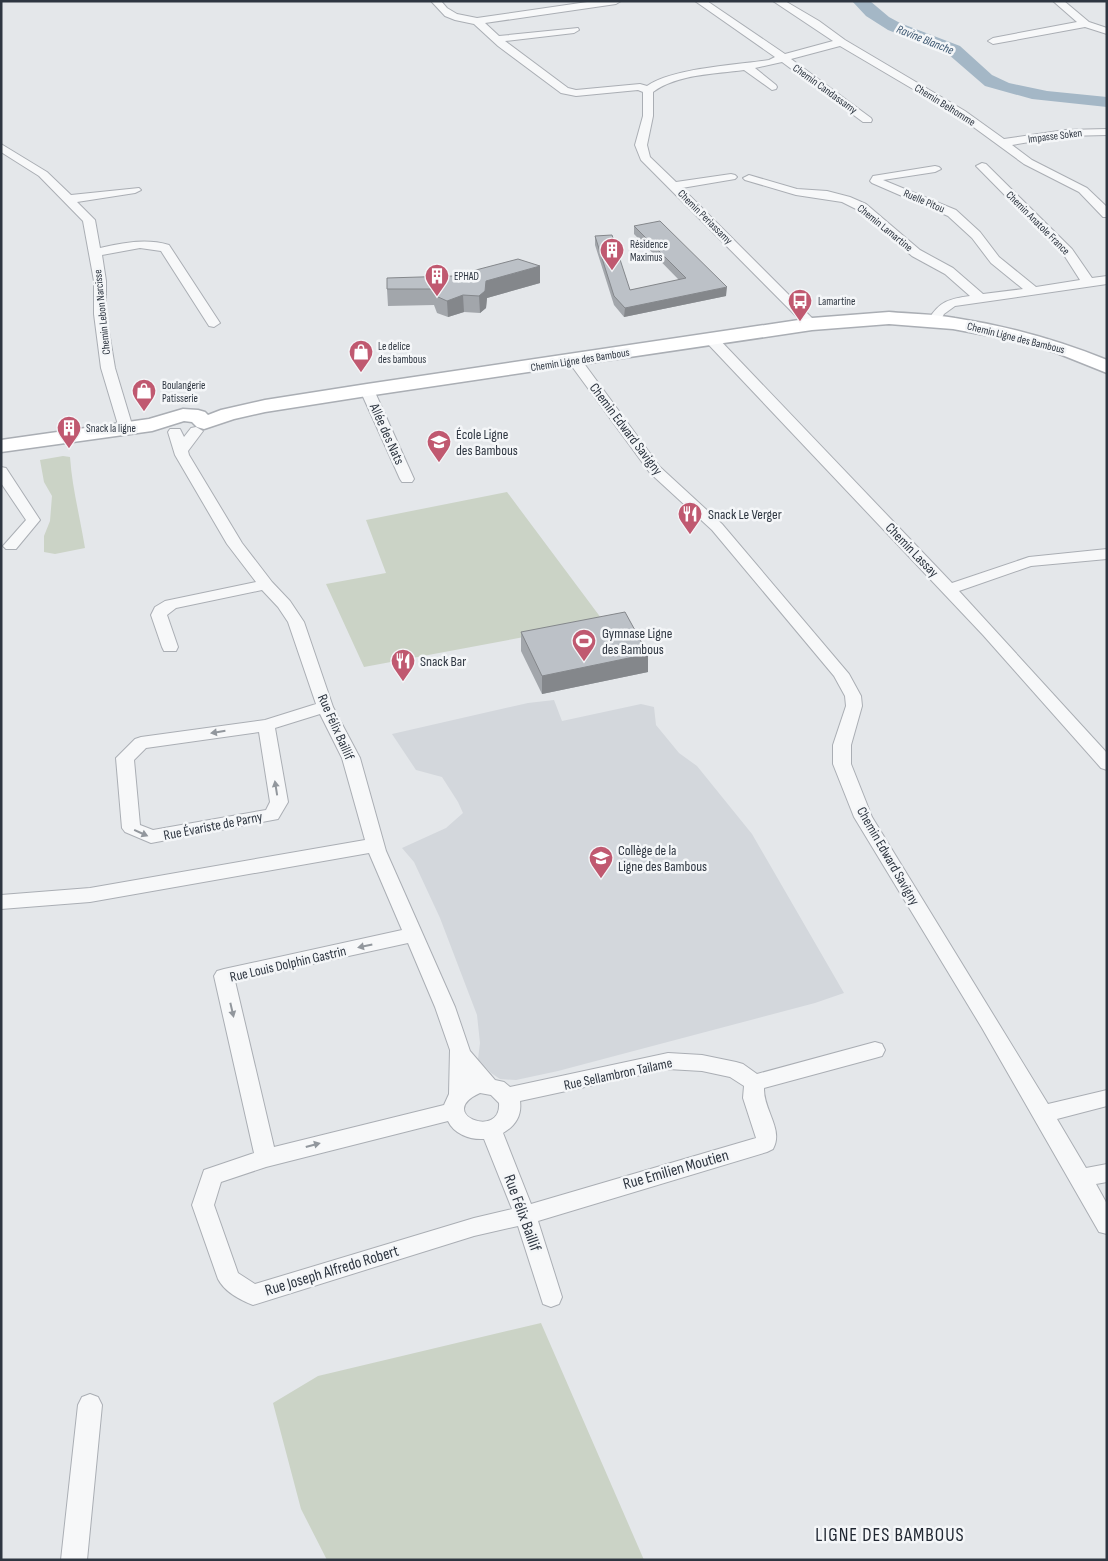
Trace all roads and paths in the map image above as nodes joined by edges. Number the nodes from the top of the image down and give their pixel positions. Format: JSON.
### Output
{"nodes":[{"id":1,"x":436,"y":1,"type":"edge"},
{"id":2,"x":616,"y":1,"type":"edge"},
{"id":3,"x":700,"y":1,"type":"edge"},
{"id":4,"x":778,"y":1,"type":"edge"},
{"id":5,"x":1058,"y":1,"type":"edge"},
{"id":6,"x":476,"y":21,"type":"junction"},
{"id":7,"x":1086,"y":24,"type":"junction"},
{"id":8,"x":574,"y":30,"type":"dead end"},
{"id":9,"x":1107,"y":31,"type":"edge"},
{"id":10,"x":497,"y":39,"type":"junction"},
{"id":11,"x":993,"y":41,"type":"dead end"},
{"id":12,"x":841,"y":42,"type":"junction"},
{"id":13,"x":782,"y":58,"type":"junction"},
{"id":14,"x":747,"y":67,"type":"junction"},
{"id":15,"x":772,"y":87,"type":"dead end"},
{"id":16,"x":648,"y":91,"type":"junction"},
{"id":17,"x":867,"y":120,"type":"dead end"},
{"id":18,"x":1107,"y":132,"type":"edge"},
{"id":19,"x":1003,"y":142,"type":"junction"},
{"id":20,"x":1,"y":147,"type":"edge"},
{"id":21,"x":982,"y":166,"type":"dead end"},
{"id":22,"x":935,"y":169,"type":"dead end"},
{"id":23,"x":731,"y":177,"type":"dead end"},
{"id":24,"x":749,"y":178,"type":"dead end"},
{"id":25,"x":674,"y":186,"type":"junction"},
{"id":26,"x":135,"y":190,"type":"dead end"},
{"id":27,"x":70,"y":199,"type":"junction"},
{"id":28,"x":1107,"y":214,"type":"edge"},
{"id":29,"x":95,"y":253,"type":"junction"},
{"id":30,"x":1107,"y":280,"type":"edge"},
{"id":31,"x":1088,"y":283,"type":"junction"},
{"id":32,"x":1034,"y":291,"type":"junction"},
{"id":33,"x":981,"y":299,"type":"junction"},
{"id":34,"x":963,"y":302,"type":"junction"},
{"id":35,"x":944,"y":321,"type":"junction"},
{"id":36,"x":214,"y":323,"type":"dead end"},
{"id":37,"x":812,"y":324,"type":"junction"},
{"id":38,"x":712,"y":340,"type":"junction"},
{"id":39,"x":575,"y":361,"type":"junction"},
{"id":40,"x":1107,"y":367,"type":"edge"},
{"id":41,"x":367,"y":390,"type":"junction"},
{"id":42,"x":126,"y":428,"type":"junction"},
{"id":43,"x":171,"y":431,"type":"junction"},
{"id":44,"x":1,"y":446,"type":"edge"},
{"id":45,"x":1,"y":470,"type":"edge"},
{"id":46,"x":407,"y":479,"type":"dead end"},
{"id":47,"x":11,"y":546,"type":"dead end"},
{"id":48,"x":1107,"y":554,"type":"edge"},
{"id":49,"x":266,"y":585,"type":"junction"},
{"id":50,"x":949,"y":589,"type":"junction"},
{"id":51,"x":170,"y":647,"type":"dead end"},
{"id":52,"x":325,"y":707,"type":"junction"},
{"id":53,"x":266,"y":725,"type":"junction"},
{"id":54,"x":1107,"y":764,"type":"edge"},
{"id":55,"x":375,"y":844,"type":"junction"},
{"id":56,"x":1,"y":902,"type":"edge"},
{"id":57,"x":413,"y":935,"type":"junction"},
{"id":58,"x":875,"y":1050,"type":"dead end"},
{"id":59,"x":461,"y":1054,"type":"junction"},
{"id":60,"x":754,"y":1082,"type":"junction"},
{"id":61,"x":488,"y":1085,"type":"junction"},
{"id":62,"x":507,"y":1096,"type":"junction"},
{"id":63,"x":1107,"y":1098,"type":"edge"},
{"id":64,"x":456,"y":1102,"type":"junction"},
{"id":65,"x":1042,"y":1114,"type":"junction"},
{"id":66,"x":491,"y":1130,"type":"junction"},
{"id":67,"x":266,"y":1158,"type":"junction"},
{"id":68,"x":1107,"y":1173,"type":"edge"},
{"id":69,"x":1082,"y":1178,"type":"junction"},
{"id":70,"x":525,"y":1215,"type":"junction"},
{"id":71,"x":1107,"y":1225,"type":"edge"},
{"id":72,"x":551,"y":1297,"type":"dead end"},
{"id":73,"x":90,"y":1406,"type":"dead end"},
{"id":74,"x":74,"y":1560,"type":"edge"}],
"edges":[{"from":1,"to":6,"type":"street"},
{"from":2,"to":6,"type":"street"},
{"from":3,"to":13,"type":"street","name":"Chemin Candassamy"},
{"from":4,"to":12,"type":"street","name":"Chemin Belhomme"},
{"from":5,"to":7,"type":"street"},
{"from":6,"to":10,"type":"street"},
{"from":7,"to":9,"type":"street"},
{"from":7,"to":11,"type":"street"},
{"from":8,"to":10,"type":"street"},
{"from":10,"to":16,"type":"street"},
{"from":12,"to":13,"type":"street"},
{"from":12,"to":19,"type":"street","name":"Chemin Belhomme"},
{"from":13,"to":14,"type":"street"},
{"from":13,"to":17,"type":"street","name":"Chemin Candassamy"},
{"from":14,"to":15,"type":"street"},
{"from":14,"to":16,"type":"street"},
{"from":16,"to":25,"type":"street","name":"Chemin Periassamy"},
{"from":18,"to":19,"type":"street","name":"Impasse Soken"},
{"from":19,"to":28,"type":"street","name":"Chemin Belhomme"},
{"from":20,"to":27,"type":"street","name":"Chemin Lebon Narcisse"},
{"from":21,"to":31,"type":"street","name":"Chemin Anatole France"},
{"from":22,"to":32,"type":"street","name":"Ruelle Pitou"},
{"from":23,"to":25,"type":"street"},
{"from":24,"to":33,"type":"street","name":"Chemin Lamartine"},
{"from":25,"to":37,"type":"street","name":"Chemin Periassamy"},
{"from":26,"to":27,"type":"street"},
{"from":27,"to":29,"type":"street","name":"Chemin Lebon Narcisse"},
{"from":29,"to":36,"type":"street"},
{"from":29,"to":42,"type":"street","name":"Chemin Lebon Narcisse"},
{"from":30,"to":31,"type":"street","name":"Chemin Ligne des Bambous"},
{"from":31,"to":32,"type":"street","name":"Chemin Ligne des Bambous"},
{"from":32,"to":33,"type":"street","name":"Chemin Ligne des Bambous"},
{"from":33,"to":34,"type":"street","name":"Chemin Ligne des Bambous"},
{"from":34,"to":35,"type":"street","name":"Chemin Ligne des Bambous"},
{"from":34,"to":35,"type":"street","name":"Chemin Ligne des Bambous"},
{"from":35,"to":37,"type":"main road","name":"Chemin Ligne des Bambous"},
{"from":35,"to":40,"type":"main road","name":"Chemin Ligne des Bambous"},
{"from":37,"to":38,"type":"main road","name":"Chemin Ligne des Bambous"},
{"from":38,"to":39,"type":"main road","name":"Chemin Ligne des Bambous"},
{"from":38,"to":50,"type":"street","name":"Chemin Lassay"},
{"from":39,"to":41,"type":"main road","name":"Chemin Ligne des Bambous"},
{"from":39,"to":65,"type":"street","name":"Chemin Edward Savigny"},
{"from":41,"to":43,"type":"main road","name":"Chemin Ligne des Bambous"},
{"from":41,"to":46,"type":"street","name":"Allée des Nats"},
{"from":42,"to":43,"type":"main road"},
{"from":42,"to":44,"type":"main road"},
{"from":43,"to":49,"type":"street","name":"Rue Félix Baillif"},
{"from":45,"to":47,"type":"street"},
{"from":48,"to":50,"type":"street"},
{"from":49,"to":51,"type":"street"},
{"from":49,"to":52,"type":"street","name":"Rue Félix Baillif"},
{"from":50,"to":54,"type":"street","name":"Chemin Lassay"},
{"from":52,"to":53,"type":"street","name":"Rue Évariste de Parny"},
{"from":52,"to":55,"type":"street","name":"Rue Félix Baillif"},
{"from":53,"to":53,"type":"street","name":"Rue Évariste de Parny","one_way":true},
{"from":55,"to":56,"type":"street"},
{"from":55,"to":57,"type":"street","name":"Rue Félix Baillif"},
{"from":57,"to":59,"type":"street","name":"Rue Félix Baillif"},
{"from":57,"to":67,"type":"street","name":"Rue Louis Dolphin Gastrin","one_way":true},
{"from":58,"to":60,"type":"street"},
{"from":59,"to":61,"type":"street","name":"Rue Félix Baillif"},
{"from":59,"to":64,"type":"street","name":"Rue Félix Baillif"},
{"from":60,"to":62,"type":"street","name":"Rue Sellambron Tailame"},
{"from":60,"to":70,"type":"street","name":"Rue Emilien Moutien"},
{"from":61,"to":62,"type":"street"},
{"from":61,"to":64,"type":"street"},
{"from":62,"to":66,"type":"street"},
{"from":63,"to":65,"type":"street"},
{"from":64,"to":66,"type":"street"},
{"from":67,"to":64,"type":"street","name":"Rue Joseph Alfredo Robert","one_way":true},
{"from":65,"to":69,"type":"street","name":"Chemin Edward Savigny"},
{"from":66,"to":70,"type":"street","name":"Rue Félix Baillif"},
{"from":67,"to":70,"type":"street","name":"Rue Joseph Alfredo Robert"},
{"from":68,"to":69,"type":"street"},
{"from":69,"to":71,"type":"street","name":"Chemin Edward Savigny"},
{"from":70,"to":72,"type":"street","name":"Rue Félix Baillif"},
{"from":73,"to":74,"type":"street"}]}
